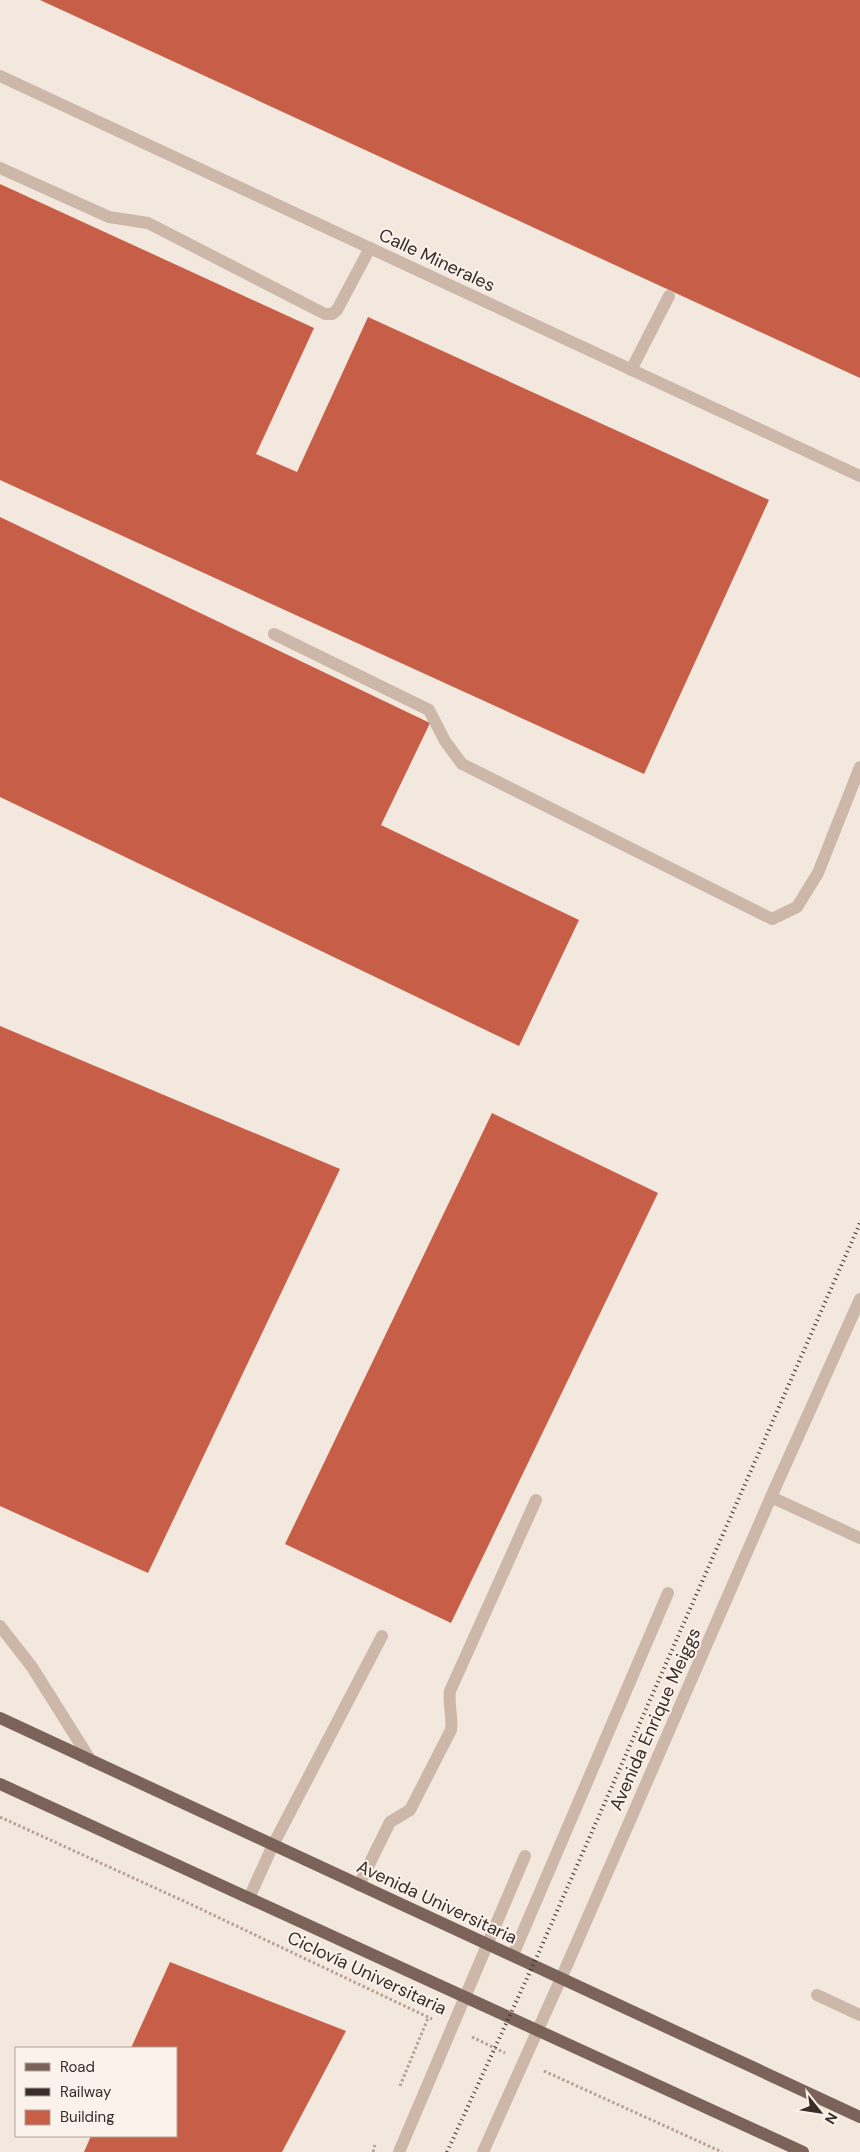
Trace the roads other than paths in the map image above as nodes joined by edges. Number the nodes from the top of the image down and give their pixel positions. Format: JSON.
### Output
{"nodes":[{"id":1,"x":0,"y":76,"type":"edge"},
{"id":2,"x":0,"y":168,"type":"edge"},
{"id":3,"x":370,"y":248,"type":"junction"},
{"id":4,"x":669,"y":296,"type":"dead end"},
{"id":5,"x":631,"y":370,"type":"junction"},
{"id":6,"x":860,"y":476,"type":"edge"},
{"id":7,"x":274,"y":634,"type":"dead end"},
{"id":8,"x":860,"y":767,"type":"edge"},
{"id":9,"x":860,"y":1300,"type":"edge"},
{"id":10,"x":771,"y":1497,"type":"junction"},
{"id":11,"x":536,"y":1500,"type":"dead end"},
{"id":12,"x":860,"y":1538,"type":"edge"},
{"id":13,"x":668,"y":1593,"type":"dead end"},
{"id":14,"x":0,"y":1626,"type":"edge"},
{"id":15,"x":382,"y":1636,"type":"dead end"},
{"id":16,"x":0,"y":1718,"type":"edge"},
{"id":17,"x":91,"y":1761,"type":"junction"},
{"id":18,"x":0,"y":1784,"type":"edge"},
{"id":19,"x":273,"y":1845,"type":"junction"},
{"id":20,"x":524,"y":1856,"type":"dead end"},
{"id":21,"x":359,"y":1885,"type":"junction"},
{"id":22,"x":249,"y":1898,"type":"junction"},
{"id":23,"x":488,"y":1944,"type":"junction"},
{"id":24,"x":513,"y":1955,"type":"junction"},
{"id":25,"x":561,"y":1978,"type":"junction"},
{"id":26,"x":817,"y":1995,"type":"dead end"},
{"id":27,"x":465,"y":1998,"type":"junction"},
{"id":28,"x":860,"y":2015,"type":"edge"},
{"id":29,"x":536,"y":2031,"type":"junction"},
{"id":30,"x":860,"y":2117,"type":"edge"},
{"id":31,"x":399,"y":2152,"type":"edge"},
{"id":32,"x":483,"y":2152,"type":"edge"},
{"id":33,"x":803,"y":2152,"type":"edge"}],
"edges":[{"from":1,"to":3,"type":"street","name":"Calle Minerales"},
{"from":2,"to":3,"type":"street"},
{"from":3,"to":5,"type":"street","name":"Calle Minerales"},
{"from":4,"to":5,"type":"street"},
{"from":5,"to":6,"type":"street","name":"Calle Minerales"},
{"from":7,"to":8,"type":"street"},
{"from":9,"to":10,"type":"street","name":"Avenida Enrique Meiggs"},
{"from":10,"to":12,"type":"street"},
{"from":10,"to":25,"type":"street","name":"Avenida Enrique Meiggs"},
{"from":11,"to":21,"type":"street"},
{"from":13,"to":24,"type":"street"},
{"from":14,"to":17,"type":"street"},
{"from":15,"to":19,"type":"street"},
{"from":16,"to":17,"type":"main road","name":"Avenida Universitaria"},
{"from":17,"to":19,"type":"main road","name":"Avenida Universitaria"},
{"from":18,"to":22,"type":"main road"},
{"from":19,"to":21,"type":"main road","name":"Avenida Universitaria"},
{"from":19,"to":22,"type":"street"},
{"from":20,"to":23,"type":"street"},
{"from":21,"to":23,"type":"main road","name":"Avenida Universitaria"},
{"from":22,"to":27,"type":"main road"},
{"from":23,"to":24,"type":"main road","name":"Avenida Universitaria"},
{"from":23,"to":27,"type":"street"},
{"from":24,"to":25,"type":"main road","name":"Avenida Universitaria"},
{"from":25,"to":29,"type":"street","name":"Avenida Enrique Meiggs"},
{"from":25,"to":30,"type":"main road","name":"Avenida Universitaria"},
{"from":26,"to":28,"type":"street"},
{"from":27,"to":29,"type":"main road"},
{"from":27,"to":31,"type":"street"},
{"from":29,"to":32,"type":"street","name":"Avenida Enrique Meiggs"},
{"from":29,"to":33,"type":"main road"}]}
